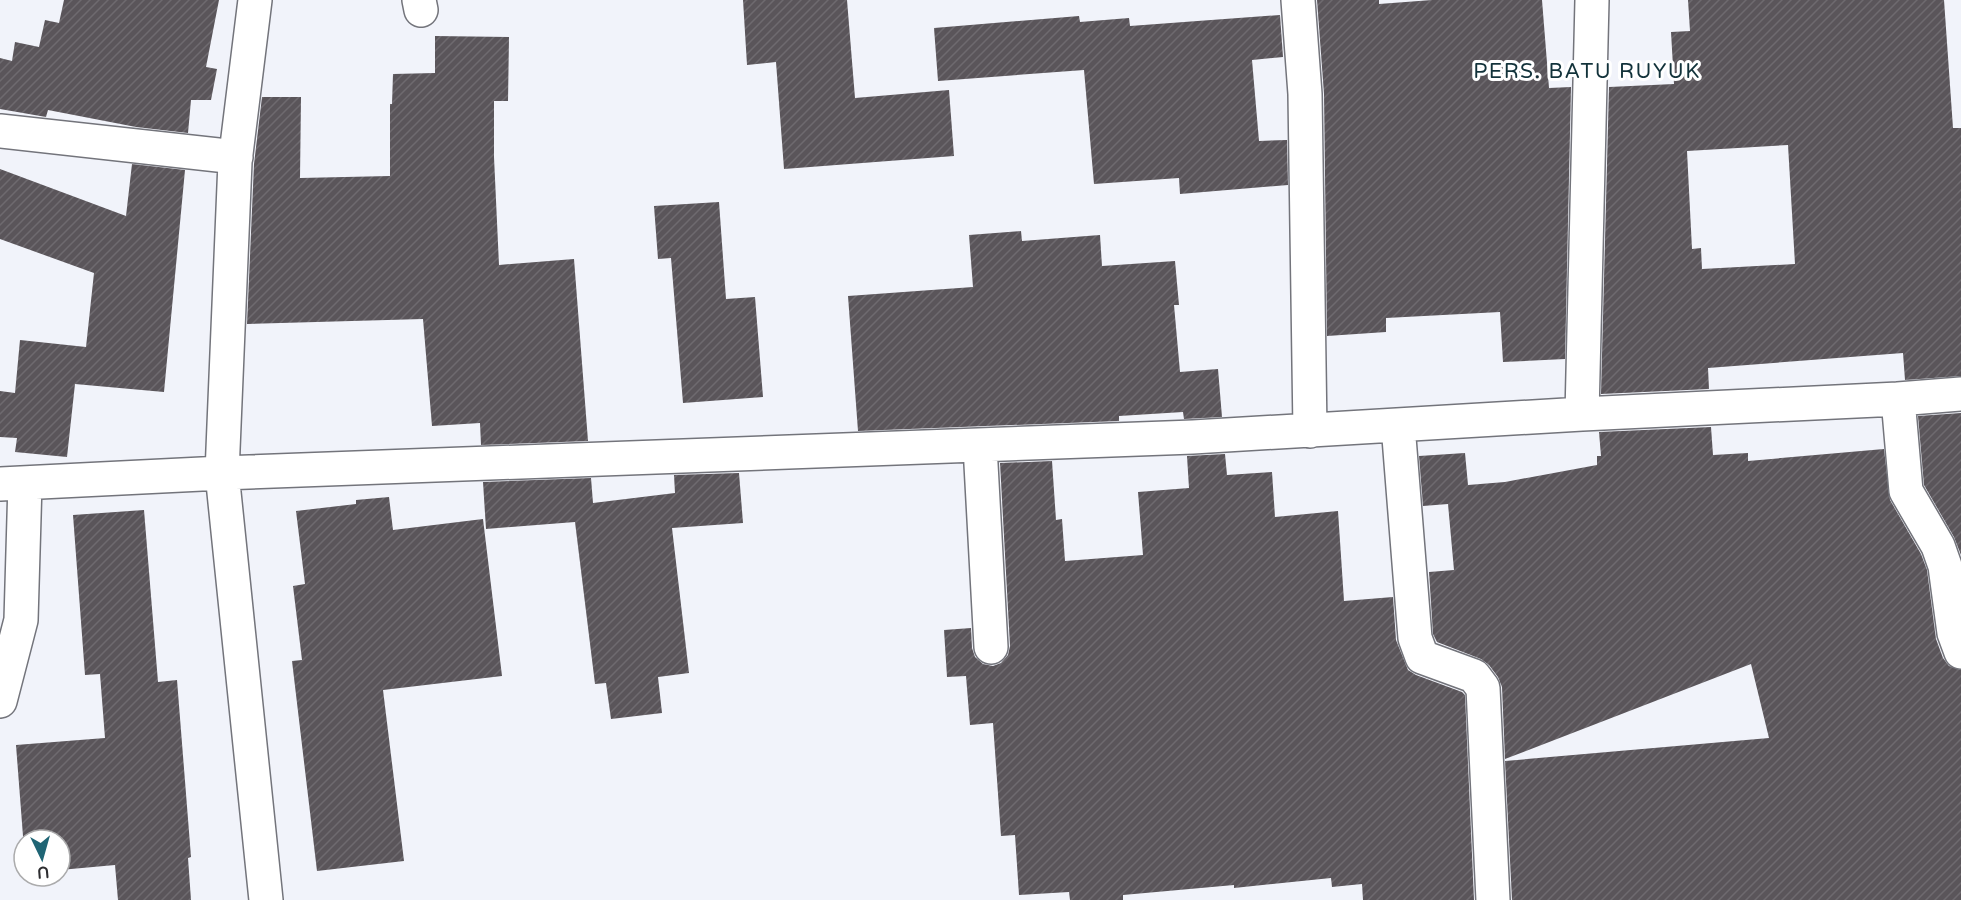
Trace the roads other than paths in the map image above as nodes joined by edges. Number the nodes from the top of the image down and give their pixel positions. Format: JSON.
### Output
{"nodes":[{"id":1,"x":255,"y":0,"type":"edge"},
{"id":2,"x":1298,"y":0,"type":"edge"},
{"id":3,"x":1592,"y":0,"type":"edge"},
{"id":4,"x":0,"y":131,"type":"edge"},
{"id":5,"x":236,"y":157,"type":"junction"},
{"id":6,"x":1961,"y":394,"type":"edge"},
{"id":7,"x":1898,"y":399,"type":"junction"},
{"id":8,"x":1582,"y":414,"type":"junction"},
{"id":9,"x":1398,"y":425,"type":"junction"},
{"id":10,"x":1310,"y":431,"type":"junction"},
{"id":11,"x":980,"y":446,"type":"junction"},
{"id":12,"x":222,"y":473,"type":"junction"},
{"id":13,"x":13,"y":484,"type":"edge"},
{"id":14,"x":991,"y":647,"type":"dead end"},
{"id":15,"x":1961,"y":652,"type":"edge"},
{"id":16,"x":0,"y":701,"type":"edge"},
{"id":17,"x":266,"y":900,"type":"edge"},
{"id":18,"x":1493,"y":900,"type":"edge"}],
"edges":[{"from":1,"to":5,"type":"street"},
{"from":2,"to":10,"type":"street"},
{"from":3,"to":8,"type":"street"},
{"from":4,"to":5,"type":"street"},
{"from":5,"to":12,"type":"street"},
{"from":6,"to":7,"type":"street"},
{"from":7,"to":8,"type":"street"},
{"from":7,"to":15,"type":"street"},
{"from":8,"to":9,"type":"street"},
{"from":9,"to":10,"type":"street"},
{"from":9,"to":18,"type":"street"},
{"from":10,"to":11,"type":"street"},
{"from":11,"to":12,"type":"street"},
{"from":11,"to":14,"type":"street"},
{"from":12,"to":13,"type":"street"},
{"from":12,"to":17,"type":"street"},
{"from":13,"to":16,"type":"street"}]}
